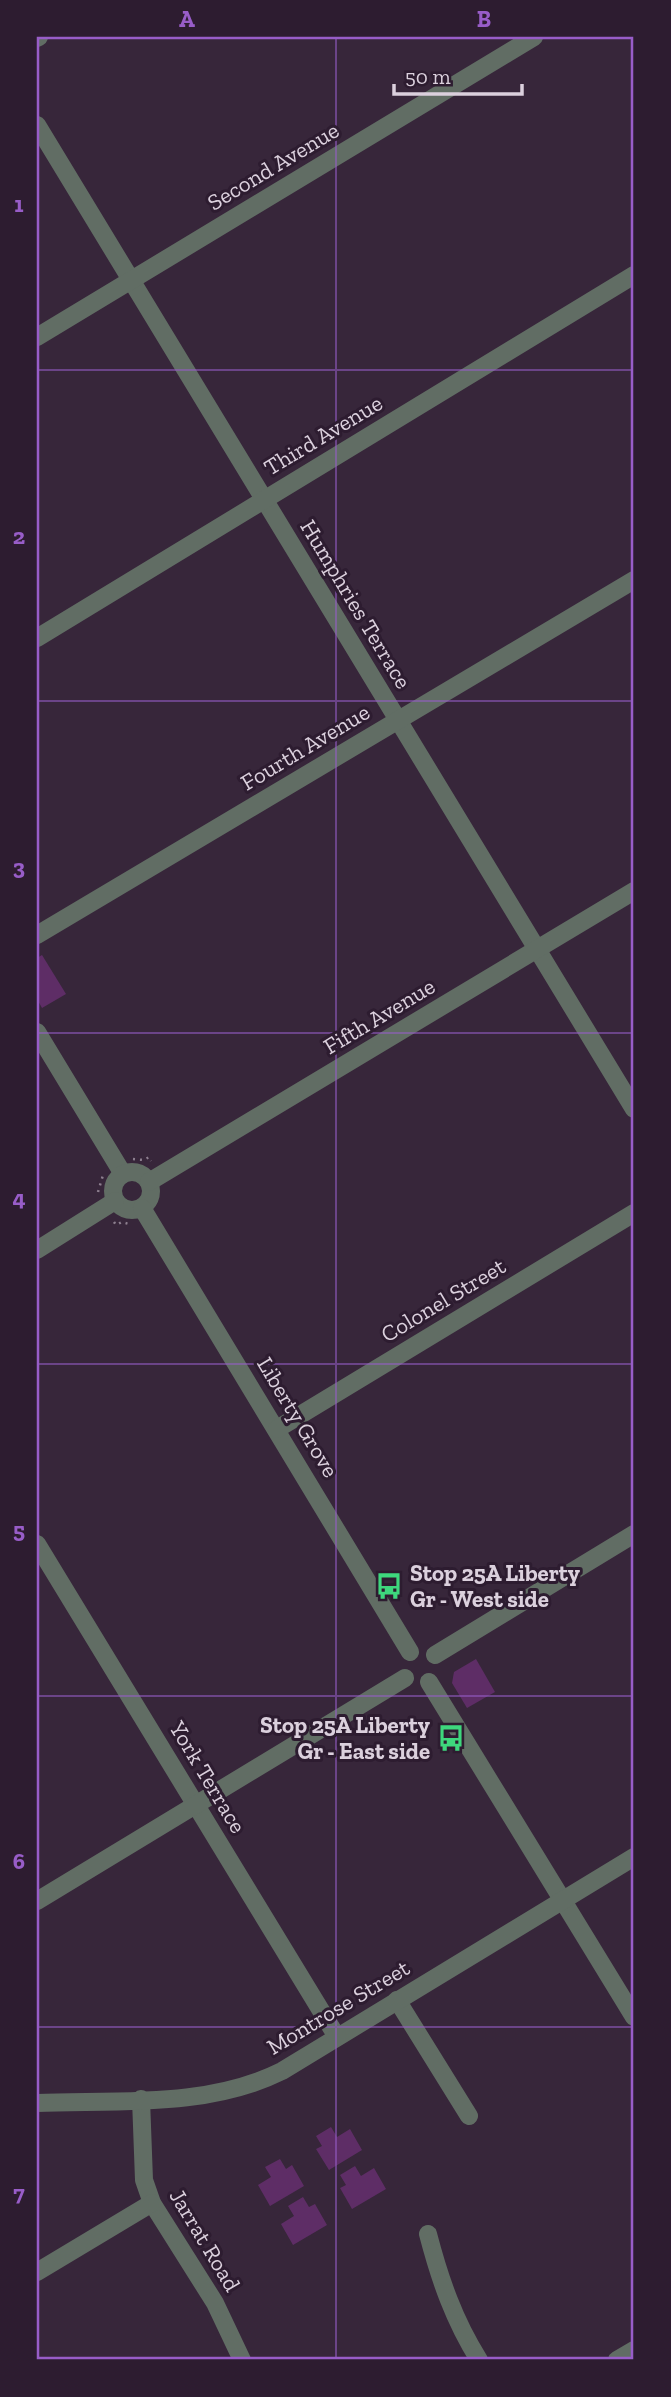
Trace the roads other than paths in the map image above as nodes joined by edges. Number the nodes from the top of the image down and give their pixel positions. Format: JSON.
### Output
{"nodes":[{"id":1,"x":534,"y":37,"type":"edge"},
{"id":2,"x":37,"y":125,"type":"edge"},
{"id":3,"x":634,"y":275,"type":"edge"},
{"id":4,"x":131,"y":280,"type":"junction"},
{"id":5,"x":37,"y":337,"type":"edge"},
{"id":6,"x":264,"y":500,"type":"junction"},
{"id":7,"x":634,"y":580,"type":"edge"},
{"id":8,"x":37,"y":638,"type":"edge"},
{"id":9,"x":397,"y":721,"type":"junction"},
{"id":10,"x":634,"y":891,"type":"edge"},
{"id":11,"x":37,"y":935,"type":"edge"},
{"id":12,"x":537,"y":950,"type":"junction"},
{"id":13,"x":37,"y":1032,"type":"edge"},
{"id":14,"x":634,"y":1109,"type":"edge"},
{"id":15,"x":123,"y":1174,"type":"junction"},
{"id":16,"x":149,"y":1182,"type":"junction"},
{"id":17,"x":115,"y":1201,"type":"junction"},
{"id":18,"x":142,"y":1208,"type":"junction"},
{"id":19,"x":634,"y":1213,"type":"edge"},
{"id":20,"x":37,"y":1250,"type":"edge"},
{"id":21,"x":277,"y":1429,"type":"junction"},
{"id":22,"x":634,"y":1534,"type":"edge"},
{"id":23,"x":37,"y":1544,"type":"edge"},
{"id":24,"x":410,"y":1652,"type":"junction"},
{"id":25,"x":435,"y":1655,"type":"junction"},
{"id":26,"x":405,"y":1678,"type":"junction"},
{"id":27,"x":429,"y":1682,"type":"junction"},
{"id":28,"x":196,"y":1805,"type":"junction"},
{"id":29,"x":634,"y":1857,"type":"edge"},
{"id":30,"x":562,"y":1900,"type":"junction"},
{"id":31,"x":37,"y":1901,"type":"edge"},
{"id":32,"x":397,"y":2000,"type":"junction"},
{"id":33,"x":634,"y":2017,"type":"edge"},
{"id":34,"x":337,"y":2036,"type":"junction"},
{"id":35,"x":141,"y":2099,"type":"junction"},
{"id":36,"x":37,"y":2103,"type":"edge"},
{"id":37,"x":469,"y":2116,"type":"dead end"},
{"id":38,"x":152,"y":2203,"type":"junction"},
{"id":39,"x":428,"y":2234,"type":"dead end"},
{"id":40,"x":37,"y":2272,"type":"edge"},
{"id":41,"x":634,"y":2350,"type":"edge"},
{"id":42,"x":242,"y":2360,"type":"edge"},
{"id":43,"x":479,"y":2360,"type":"edge"},
{"id":44,"x":617,"y":2360,"type":"edge"}],
"edges":[{"from":1,"to":4,"type":"street","name":"Second Avenue"},
{"from":2,"to":4,"type":"street","name":"Humphries Terrace"},
{"from":3,"to":6,"type":"street","name":"Third Avenue"},
{"from":4,"to":5,"type":"street","name":"Second Avenue"},
{"from":4,"to":6,"type":"street","name":"Humphries Terrace"},
{"from":6,"to":8,"type":"street","name":"Third Avenue"},
{"from":6,"to":9,"type":"street","name":"Humphries Terrace"},
{"from":7,"to":9,"type":"street","name":"Fourth Avenue"},
{"from":9,"to":11,"type":"street","name":"Fourth Avenue"},
{"from":9,"to":12,"type":"street","name":"Humphries Terrace"},
{"from":10,"to":12,"type":"street","name":"Fifth Avenue"},
{"from":12,"to":14,"type":"street","name":"Humphries Terrace"},
{"from":12,"to":16,"type":"street","name":"Fifth Avenue"},
{"from":13,"to":15,"type":"street"},
{"from":15,"to":16,"type":"street"},
{"from":15,"to":17,"type":"street"},
{"from":16,"to":18,"type":"street"},
{"from":17,"to":18,"type":"street"},
{"from":17,"to":20,"type":"street"},
{"from":18,"to":21,"type":"street","name":"Liberty Grove"},
{"from":19,"to":21,"type":"street","name":"Colonel Street"},
{"from":21,"to":24,"type":"street","name":"Liberty Grove"},
{"from":22,"to":25,"type":"street"},
{"from":23,"to":28,"type":"street","name":"York Terrace"},
{"from":24,"to":25,"type":"street"},
{"from":24,"to":26,"type":"street"},
{"from":25,"to":27,"type":"street"},
{"from":26,"to":27,"type":"street"},
{"from":26,"to":28,"type":"street"},
{"from":27,"to":30,"type":"street"},
{"from":28,"to":31,"type":"street"},
{"from":28,"to":34,"type":"street","name":"York Terrace"},
{"from":29,"to":30,"type":"street","name":"Montrose Street"},
{"from":30,"to":32,"type":"street","name":"Montrose Street"},
{"from":30,"to":33,"type":"street"},
{"from":32,"to":34,"type":"street","name":"Montrose Street"},
{"from":32,"to":37,"type":"street"},
{"from":34,"to":35,"type":"street","name":"Montrose Street"},
{"from":35,"to":36,"type":"street","name":"Montrose Street"},
{"from":35,"to":38,"type":"street","name":"Jarrat Road"},
{"from":38,"to":40,"type":"street"},
{"from":38,"to":42,"type":"street","name":"Jarrat Road"},
{"from":39,"to":43,"type":"street"},
{"from":41,"to":44,"type":"street"}]}
